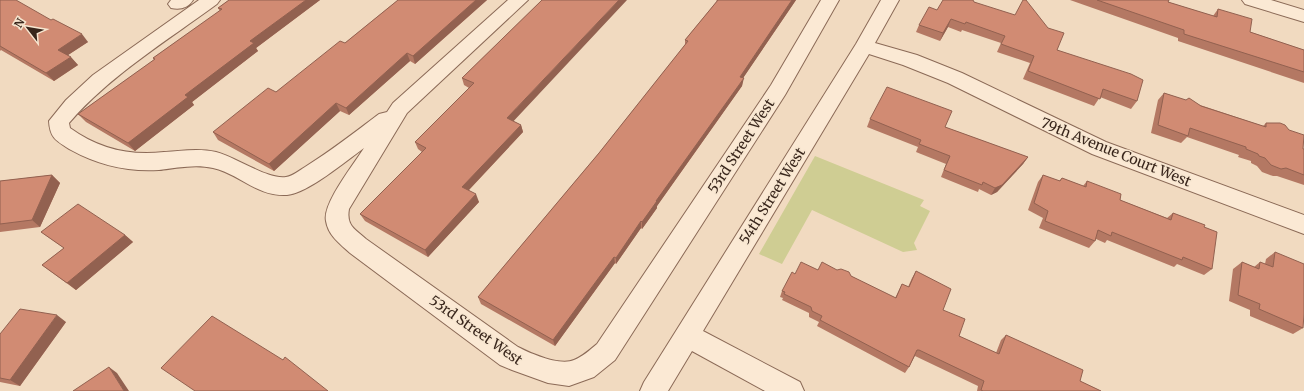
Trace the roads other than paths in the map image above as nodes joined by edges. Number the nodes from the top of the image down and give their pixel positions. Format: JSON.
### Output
{"nodes":[{"id":1,"x":211,"y":0,"type":"edge"},
{"id":2,"x":519,"y":0,"type":"edge"},
{"id":3,"x":830,"y":0,"type":"edge"},
{"id":4,"x":890,"y":0,"type":"edge"},
{"id":5,"x":1251,"y":0,"type":"edge"},
{"id":6,"x":1304,"y":16,"type":"edge"},
{"id":7,"x":864,"y":46,"type":"junction"},
{"id":8,"x":400,"y":108,"type":"junction"},
{"id":9,"x":1304,"y":225,"type":"edge"},
{"id":10,"x":686,"y":336,"type":"junction"},
{"id":11,"x":653,"y":391,"type":"edge"},
{"id":12,"x":791,"y":391,"type":"edge"}],
"edges":[{"from":1,"to":8,"type":"street"},
{"from":2,"to":8,"type":"street","name":"53rd Street West"},
{"from":3,"to":8,"type":"street","name":"53rd Street West"},
{"from":4,"to":7,"type":"street","name":"54th Street West"},
{"from":5,"to":6,"type":"street"},
{"from":7,"to":9,"type":"street","name":"79th Avenue Court West"},
{"from":7,"to":10,"type":"street","name":"54th Street West"},
{"from":10,"to":11,"type":"street","name":"54th Street West"},
{"from":10,"to":12,"type":"street"}]}
